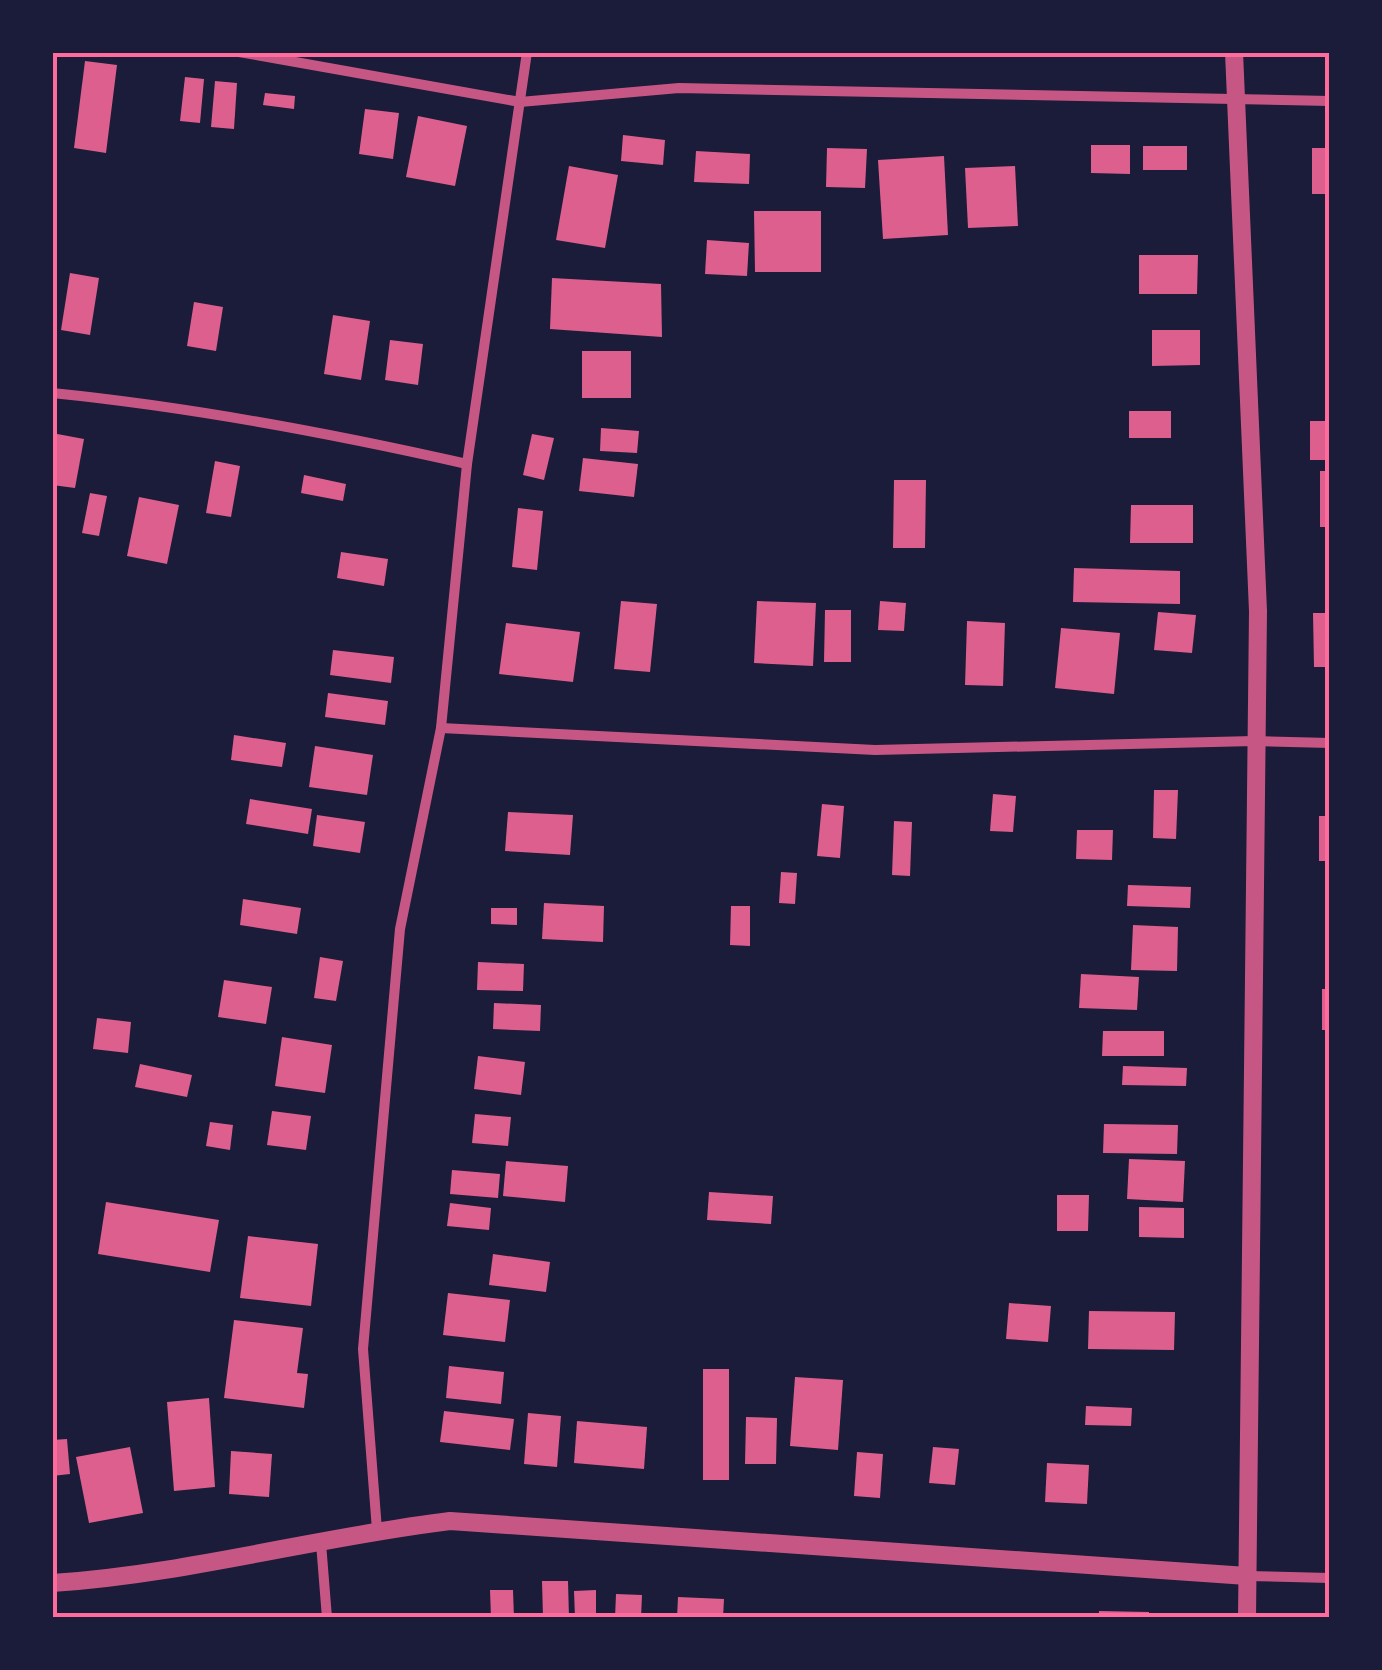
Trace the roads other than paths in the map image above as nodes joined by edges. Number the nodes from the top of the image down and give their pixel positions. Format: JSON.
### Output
{"nodes":[{"id":1,"x":239,"y":52,"type":"edge"},
{"id":2,"x":527,"y":52,"type":"edge"},
{"id":3,"x":1234,"y":52,"type":"edge"},
{"id":4,"x":1236,"y":100,"type":"junction"},
{"id":5,"x":1330,"y":101,"type":"edge"},
{"id":6,"x":520,"y":102,"type":"junction"},
{"id":7,"x":52,"y":393,"type":"edge"},
{"id":8,"x":467,"y":464,"type":"junction"},
{"id":9,"x":442,"y":728,"type":"junction"},
{"id":10,"x":1254,"y":741,"type":"junction"},
{"id":11,"x":1330,"y":743,"type":"edge"},
{"id":12,"x":377,"y":1530,"type":"junction"},
{"id":13,"x":321,"y":1543,"type":"junction"},
{"id":14,"x":1247,"y":1576,"type":"junction"},
{"id":15,"x":1330,"y":1578,"type":"edge"},
{"id":16,"x":52,"y":1583,"type":"edge"},
{"id":17,"x":327,"y":1618,"type":"edge"},
{"id":18,"x":1248,"y":1618,"type":"edge"}],
"edges":[{"from":1,"to":6,"type":"street"},
{"from":2,"to":6,"type":"street"},
{"from":3,"to":4,"type":"street"},
{"from":4,"to":5,"type":"street"},
{"from":4,"to":6,"type":"street"},
{"from":4,"to":10,"type":"street"},
{"from":6,"to":8,"type":"street"},
{"from":7,"to":8,"type":"street"},
{"from":8,"to":9,"type":"street"},
{"from":9,"to":10,"type":"street"},
{"from":9,"to":12,"type":"street"},
{"from":10,"to":11,"type":"street"},
{"from":10,"to":14,"type":"street"},
{"from":12,"to":13,"type":"street"},
{"from":12,"to":14,"type":"street"},
{"from":13,"to":16,"type":"street"},
{"from":13,"to":17,"type":"street"},
{"from":14,"to":15,"type":"street"},
{"from":14,"to":18,"type":"street"}]}
